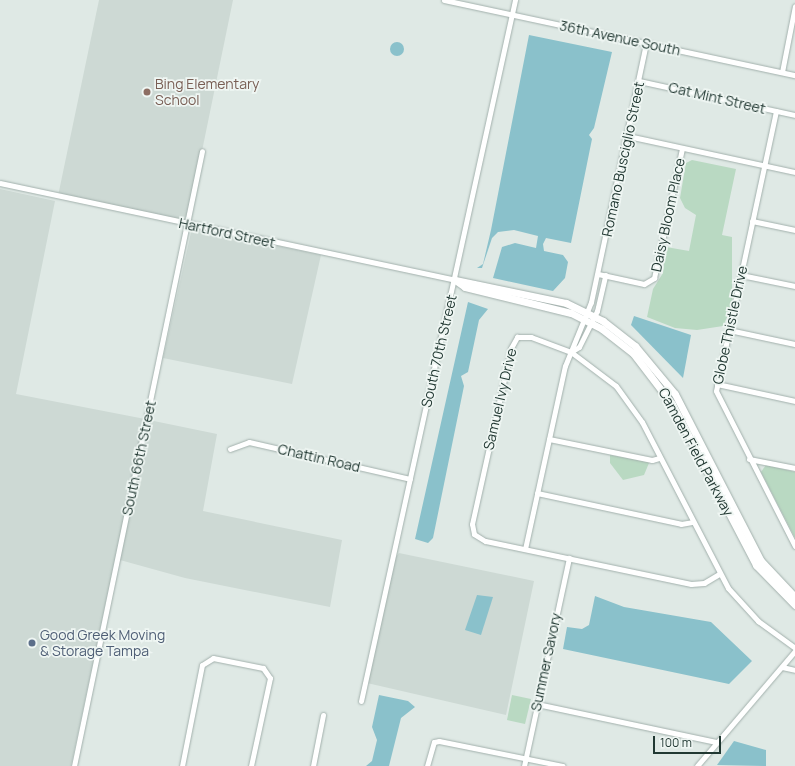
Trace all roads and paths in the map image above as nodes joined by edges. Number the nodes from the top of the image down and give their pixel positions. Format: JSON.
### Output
{"nodes":[{"id":1,"x":444,"y":0,"type":"edge"},
{"id":2,"x":515,"y":0,"type":"edge"},
{"id":3,"x":795,"y":6,"type":"edge"},
{"id":4,"x":512,"y":15,"type":"junction"},
{"id":5,"x":646,"y":43,"type":"junction"},
{"id":6,"x":782,"y":72,"type":"junction"},
{"id":7,"x":795,"y":75,"type":"edge"},
{"id":8,"x":639,"y":81,"type":"junction"},
{"id":9,"x":776,"y":111,"type":"junction"},
{"id":10,"x":795,"y":115,"type":"edge"},
{"id":11,"x":628,"y":136,"type":"junction"},
{"id":12,"x":682,"y":148,"type":"junction"},
{"id":13,"x":202,"y":151,"type":"dead end"},
{"id":14,"x":764,"y":165,"type":"junction"},
{"id":15,"x":795,"y":172,"type":"edge"},
{"id":16,"x":0,"y":183,"type":"edge"},
{"id":17,"x":752,"y":221,"type":"junction"},
{"id":18,"x":188,"y":225,"type":"junction"},
{"id":19,"x":795,"y":230,"type":"edge"},
{"id":20,"x":598,"y":274,"type":"junction"},
{"id":21,"x":605,"y":275,"type":"junction"},
{"id":22,"x":741,"y":275,"type":"junction"},
{"id":23,"x":455,"y":280,"type":"junction"},
{"id":24,"x":795,"y":286,"type":"edge"},
{"id":25,"x":586,"y":316,"type":"junction"},
{"id":26,"x":593,"y":319,"type":"junction"},
{"id":27,"x":729,"y":330,"type":"junction"},
{"id":28,"x":795,"y":344,"type":"edge"},
{"id":29,"x":571,"y":352,"type":"junction"},
{"id":30,"x":717,"y":384,"type":"junction"},
{"id":31,"x":795,"y":401,"type":"edge"},
{"id":32,"x":549,"y":438,"type":"junction"},
{"id":33,"x":230,"y":450,"type":"dead end"},
{"id":34,"x":660,"y":458,"type":"junction"},
{"id":35,"x":749,"y":459,"type":"junction"},
{"id":36,"x":795,"y":468,"type":"edge"},
{"id":37,"x":410,"y":478,"type":"junction"},
{"id":38,"x":537,"y":493,"type":"junction"},
{"id":39,"x":692,"y":522,"type":"junction"},
{"id":40,"x":795,"y":546,"type":"edge"},
{"id":41,"x":525,"y":549,"type":"junction"},
{"id":42,"x":569,"y":558,"type":"junction"},
{"id":43,"x":719,"y":574,"type":"junction"},
{"id":44,"x":795,"y":597,"type":"edge"},
{"id":45,"x":795,"y":605,"type":"edge"},
{"id":46,"x":795,"y":650,"type":"edge"},
{"id":47,"x":782,"y":667,"type":"junction"},
{"id":48,"x":795,"y":670,"type":"edge"},
{"id":49,"x":361,"y":701,"type":"dead end"},
{"id":50,"x":537,"y":704,"type":"junction"},
{"id":51,"x":323,"y":715,"type":"dead end"},
{"id":52,"x":716,"y":742,"type":"junction"},
{"id":53,"x":526,"y":758,"type":"junction"},
{"id":54,"x":74,"y":766,"type":"edge"},
{"id":55,"x":182,"y":766,"type":"edge"},
{"id":56,"x":251,"y":766,"type":"edge"},
{"id":57,"x":313,"y":766,"type":"edge"},
{"id":58,"x":427,"y":766,"type":"edge"},
{"id":59,"x":524,"y":766,"type":"edge"},
{"id":60,"x":563,"y":766,"type":"edge"},
{"id":61,"x":697,"y":766,"type":"edge"}],
"edges":[{"from":1,"to":4,"type":"street","name":"36th Avenue South"},
{"from":2,"to":4,"type":"street","name":"South 70th Street"},
{"from":3,"to":6,"type":"street"},
{"from":4,"to":5,"type":"street","name":"36th Avenue South"},
{"from":4,"to":23,"type":"street","name":"South 70th Street"},
{"from":5,"to":6,"type":"street","name":"36th Avenue South"},
{"from":5,"to":8,"type":"street","name":"Romano Busciglio Street"},
{"from":6,"to":7,"type":"street","name":"36th Avenue South"},
{"from":8,"to":9,"type":"street","name":"Cat Mint Street"},
{"from":8,"to":11,"type":"street","name":"Romano Busciglio Street"},
{"from":9,"to":10,"type":"street","name":"Cat Mint Street"},
{"from":9,"to":14,"type":"street","name":"Globe Thistle Drive"},
{"from":11,"to":12,"type":"street"},
{"from":11,"to":20,"type":"street","name":"Romano Busciglio Street"},
{"from":12,"to":14,"type":"street"},
{"from":12,"to":21,"type":"street","name":"Daisy Bloom Place"},
{"from":13,"to":18,"type":"street","name":"South 66th Street"},
{"from":14,"to":15,"type":"street"},
{"from":14,"to":17,"type":"street","name":"Globe Thistle Drive"},
{"from":16,"to":18,"type":"street","name":"Hartford Street"},
{"from":17,"to":19,"type":"street"},
{"from":17,"to":22,"type":"street","name":"Globe Thistle Drive"},
{"from":18,"to":23,"type":"street","name":"Hartford Street"},
{"from":18,"to":54,"type":"street","name":"South 66th Street"},
{"from":20,"to":21,"type":"street"},
{"from":20,"to":25,"type":"street","name":"Romano Busciglio Street"},
{"from":21,"to":26,"type":"street","name":"Romano Busciglio Street"},
{"from":22,"to":24,"type":"street"},
{"from":22,"to":27,"type":"street","name":"Globe Thistle Drive"},
{"from":23,"to":25,"type":"street","name":"Camden Field Parkway"},
{"from":23,"to":37,"type":"street","name":"South 70th Street"},
{"from":25,"to":26,"type":"street","name":"Camden Field Parkway"},
{"from":25,"to":29,"type":"street","name":"Romano Busciglio Street"},
{"from":26,"to":29,"type":"street","name":"Romano Busciglio Street"},
{"from":26,"to":44,"type":"street","name":"Camden Field Parkway"},
{"from":26,"to":45,"type":"street","name":"Camden Field Parkway"},
{"from":27,"to":28,"type":"street"},
{"from":27,"to":30,"type":"street","name":"Globe Thistle Drive"},
{"from":29,"to":32,"type":"street","name":"Romano Busciglio Street"},
{"from":29,"to":34,"type":"street","name":"Samuel Ivy Drive"},
{"from":29,"to":41,"type":"street","name":"Samuel Ivy Drive"},
{"from":30,"to":31,"type":"street"},
{"from":30,"to":35,"type":"street","name":"Globe Thistle Drive"},
{"from":32,"to":34,"type":"street"},
{"from":32,"to":38,"type":"street","name":"Romano Busciglio Street"},
{"from":33,"to":37,"type":"street","name":"Chattin Road"},
{"from":34,"to":39,"type":"street","name":"Samuel Ivy Drive"},
{"from":35,"to":36,"type":"street"},
{"from":35,"to":40,"type":"street","name":"Globe Thistle Drive"},
{"from":37,"to":49,"type":"street","name":"South 70th Street"},
{"from":38,"to":39,"type":"street"},
{"from":38,"to":41,"type":"street","name":"Romano Busciglio Street"},
{"from":39,"to":43,"type":"street","name":"Samuel Ivy Drive"},
{"from":41,"to":42,"type":"street","name":"Samuel Ivy Drive"},
{"from":42,"to":43,"type":"street","name":"Samuel Ivy Drive"},
{"from":42,"to":50,"type":"street","name":"Summer Savory"},
{"from":43,"to":46,"type":"street","name":"Samuel Ivy Drive"},
{"from":46,"to":47,"type":"street"},
{"from":47,"to":48,"type":"street"},
{"from":47,"to":52,"type":"street"},
{"from":50,"to":52,"type":"street"},
{"from":50,"to":53,"type":"street","name":"Summer Savory"},
{"from":51,"to":57,"type":"street"},
{"from":52,"to":61,"type":"street"},
{"from":53,"to":58,"type":"street"},
{"from":53,"to":59,"type":"street","name":"Summer Savory"},
{"from":53,"to":60,"type":"street"},
{"from":55,"to":56,"type":"street"}]}
